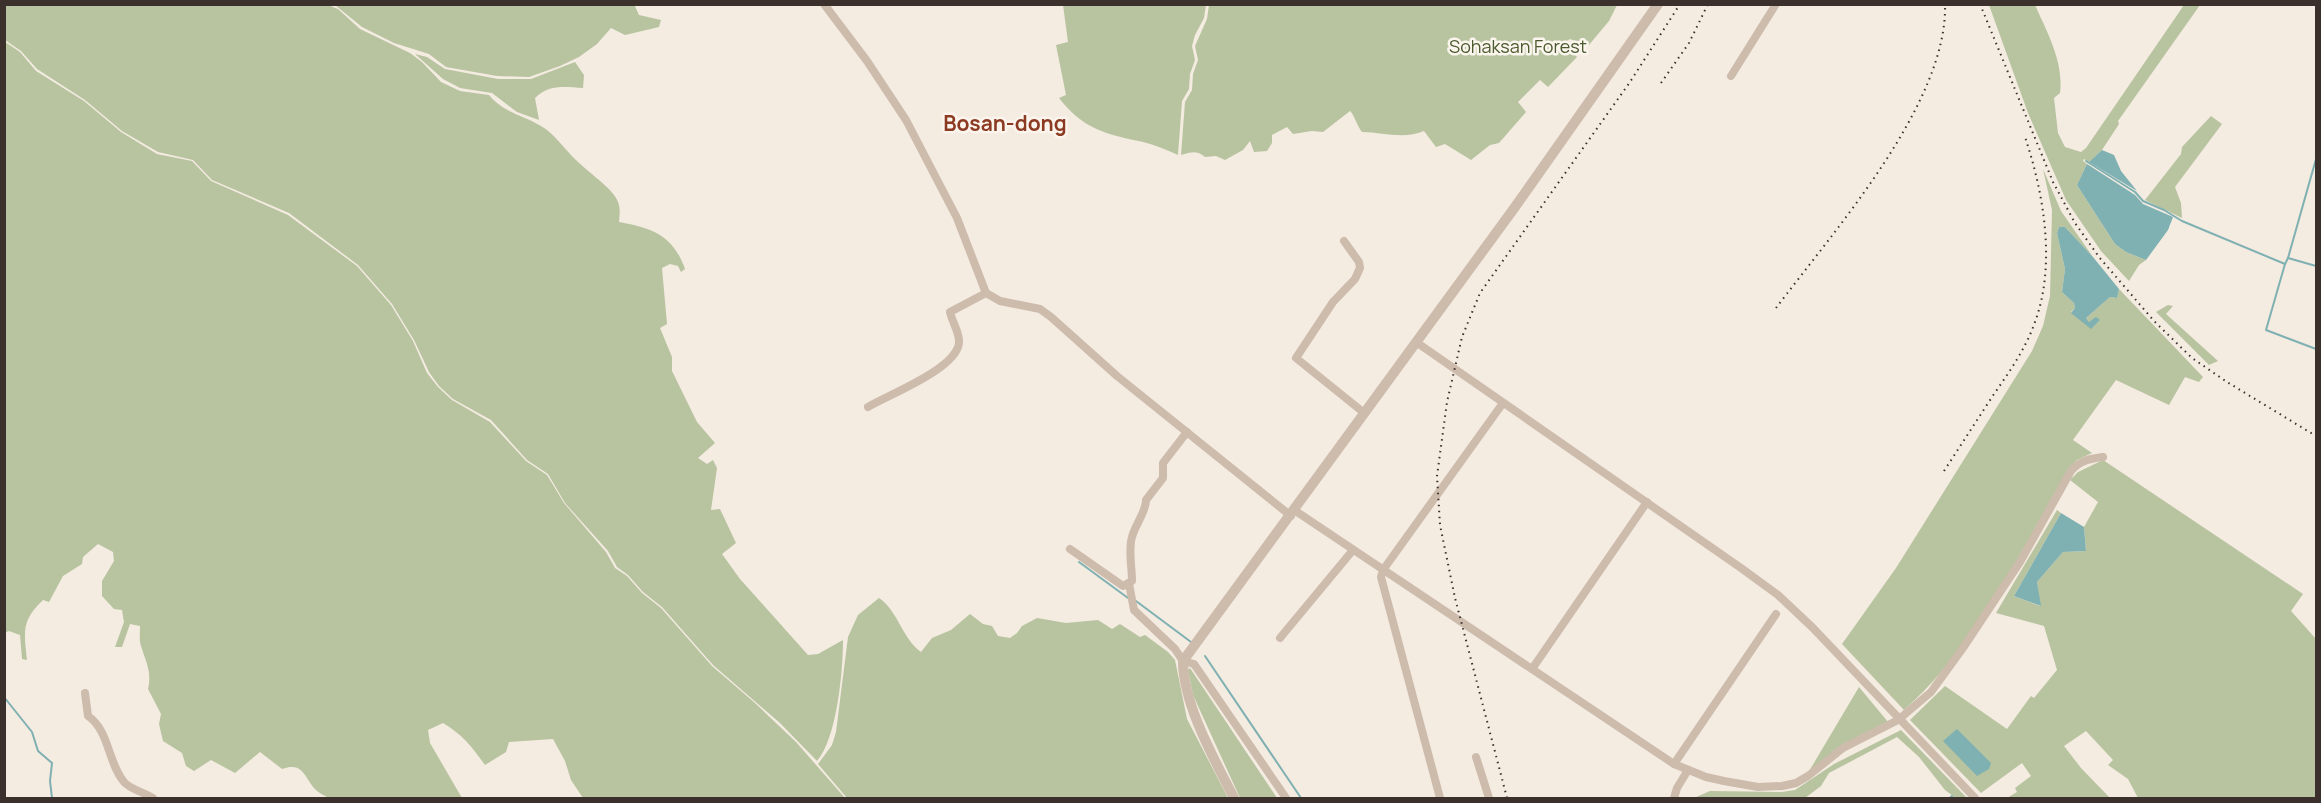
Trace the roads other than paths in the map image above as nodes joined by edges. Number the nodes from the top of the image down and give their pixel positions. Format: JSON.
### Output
{"nodes":[{"id":1,"x":824,"y":4,"type":"edge"},
{"id":2,"x":1658,"y":4,"type":"edge"},
{"id":3,"x":1776,"y":4,"type":"edge"},
{"id":4,"x":1731,"y":76,"type":"dead end"},
{"id":5,"x":1344,"y":241,"type":"dead end"},
{"id":6,"x":986,"y":293,"type":"junction"},
{"id":7,"x":1416,"y":342,"type":"junction"},
{"id":8,"x":1503,"y":403,"type":"junction"},
{"id":9,"x":868,"y":407,"type":"dead end"},
{"id":10,"x":1363,"y":412,"type":"junction"},
{"id":11,"x":1186,"y":432,"type":"junction"},
{"id":12,"x":2103,"y":457,"type":"dead end"},
{"id":13,"x":1647,"y":502,"type":"junction"},
{"id":14,"x":1292,"y":513,"type":"junction"},
{"id":15,"x":1070,"y":549,"type":"dead end"},
{"id":16,"x":1353,"y":550,"type":"junction"},
{"id":17,"x":1383,"y":570,"type":"junction"},
{"id":18,"x":1129,"y":584,"type":"junction"},
{"id":19,"x":1776,"y":614,"type":"dead end"},
{"id":20,"x":1280,"y":638,"type":"dead end"},
{"id":21,"x":1183,"y":661,"type":"junction"},
{"id":22,"x":1532,"y":669,"type":"junction"},
{"id":23,"x":85,"y":693,"type":"dead end"},
{"id":24,"x":1898,"y":720,"type":"junction"},
{"id":25,"x":1476,"y":757,"type":"dead end"},
{"id":26,"x":1674,"y":764,"type":"junction"},
{"id":27,"x":1688,"y":770,"type":"junction"},
{"id":28,"x":153,"y":798,"type":"edge"},
{"id":29,"x":1234,"y":798,"type":"edge"},
{"id":30,"x":1286,"y":798,"type":"edge"},
{"id":31,"x":1440,"y":798,"type":"edge"},
{"id":32,"x":1489,"y":798,"type":"edge"},
{"id":33,"x":1674,"y":798,"type":"edge"},
{"id":34,"x":1975,"y":798,"type":"edge"}],
"edges":[{"from":1,"to":6,"type":"street"},
{"from":2,"to":7,"type":"street"},
{"from":3,"to":4,"type":"street"},
{"from":5,"to":10,"type":"street"},
{"from":6,"to":9,"type":"street"},
{"from":6,"to":11,"type":"street"},
{"from":7,"to":8,"type":"street"},
{"from":7,"to":10,"type":"street"},
{"from":8,"to":13,"type":"street"},
{"from":8,"to":17,"type":"street"},
{"from":10,"to":14,"type":"street"},
{"from":11,"to":14,"type":"street"},
{"from":11,"to":18,"type":"street"},
{"from":12,"to":24,"type":"street"},
{"from":13,"to":22,"type":"street"},
{"from":13,"to":24,"type":"street"},
{"from":14,"to":16,"type":"street"},
{"from":14,"to":21,"type":"street"},
{"from":15,"to":18,"type":"street"},
{"from":16,"to":17,"type":"street"},
{"from":16,"to":20,"type":"street"},
{"from":17,"to":22,"type":"street"},
{"from":17,"to":31,"type":"street"},
{"from":18,"to":21,"type":"street"},
{"from":19,"to":26,"type":"street"},
{"from":21,"to":29,"type":"street"},
{"from":21,"to":30,"type":"street"},
{"from":22,"to":26,"type":"street"},
{"from":23,"to":28,"type":"street"},
{"from":24,"to":27,"type":"street"},
{"from":24,"to":34,"type":"street"},
{"from":25,"to":32,"type":"street"},
{"from":26,"to":27,"type":"street"},
{"from":27,"to":33,"type":"street"}]}
